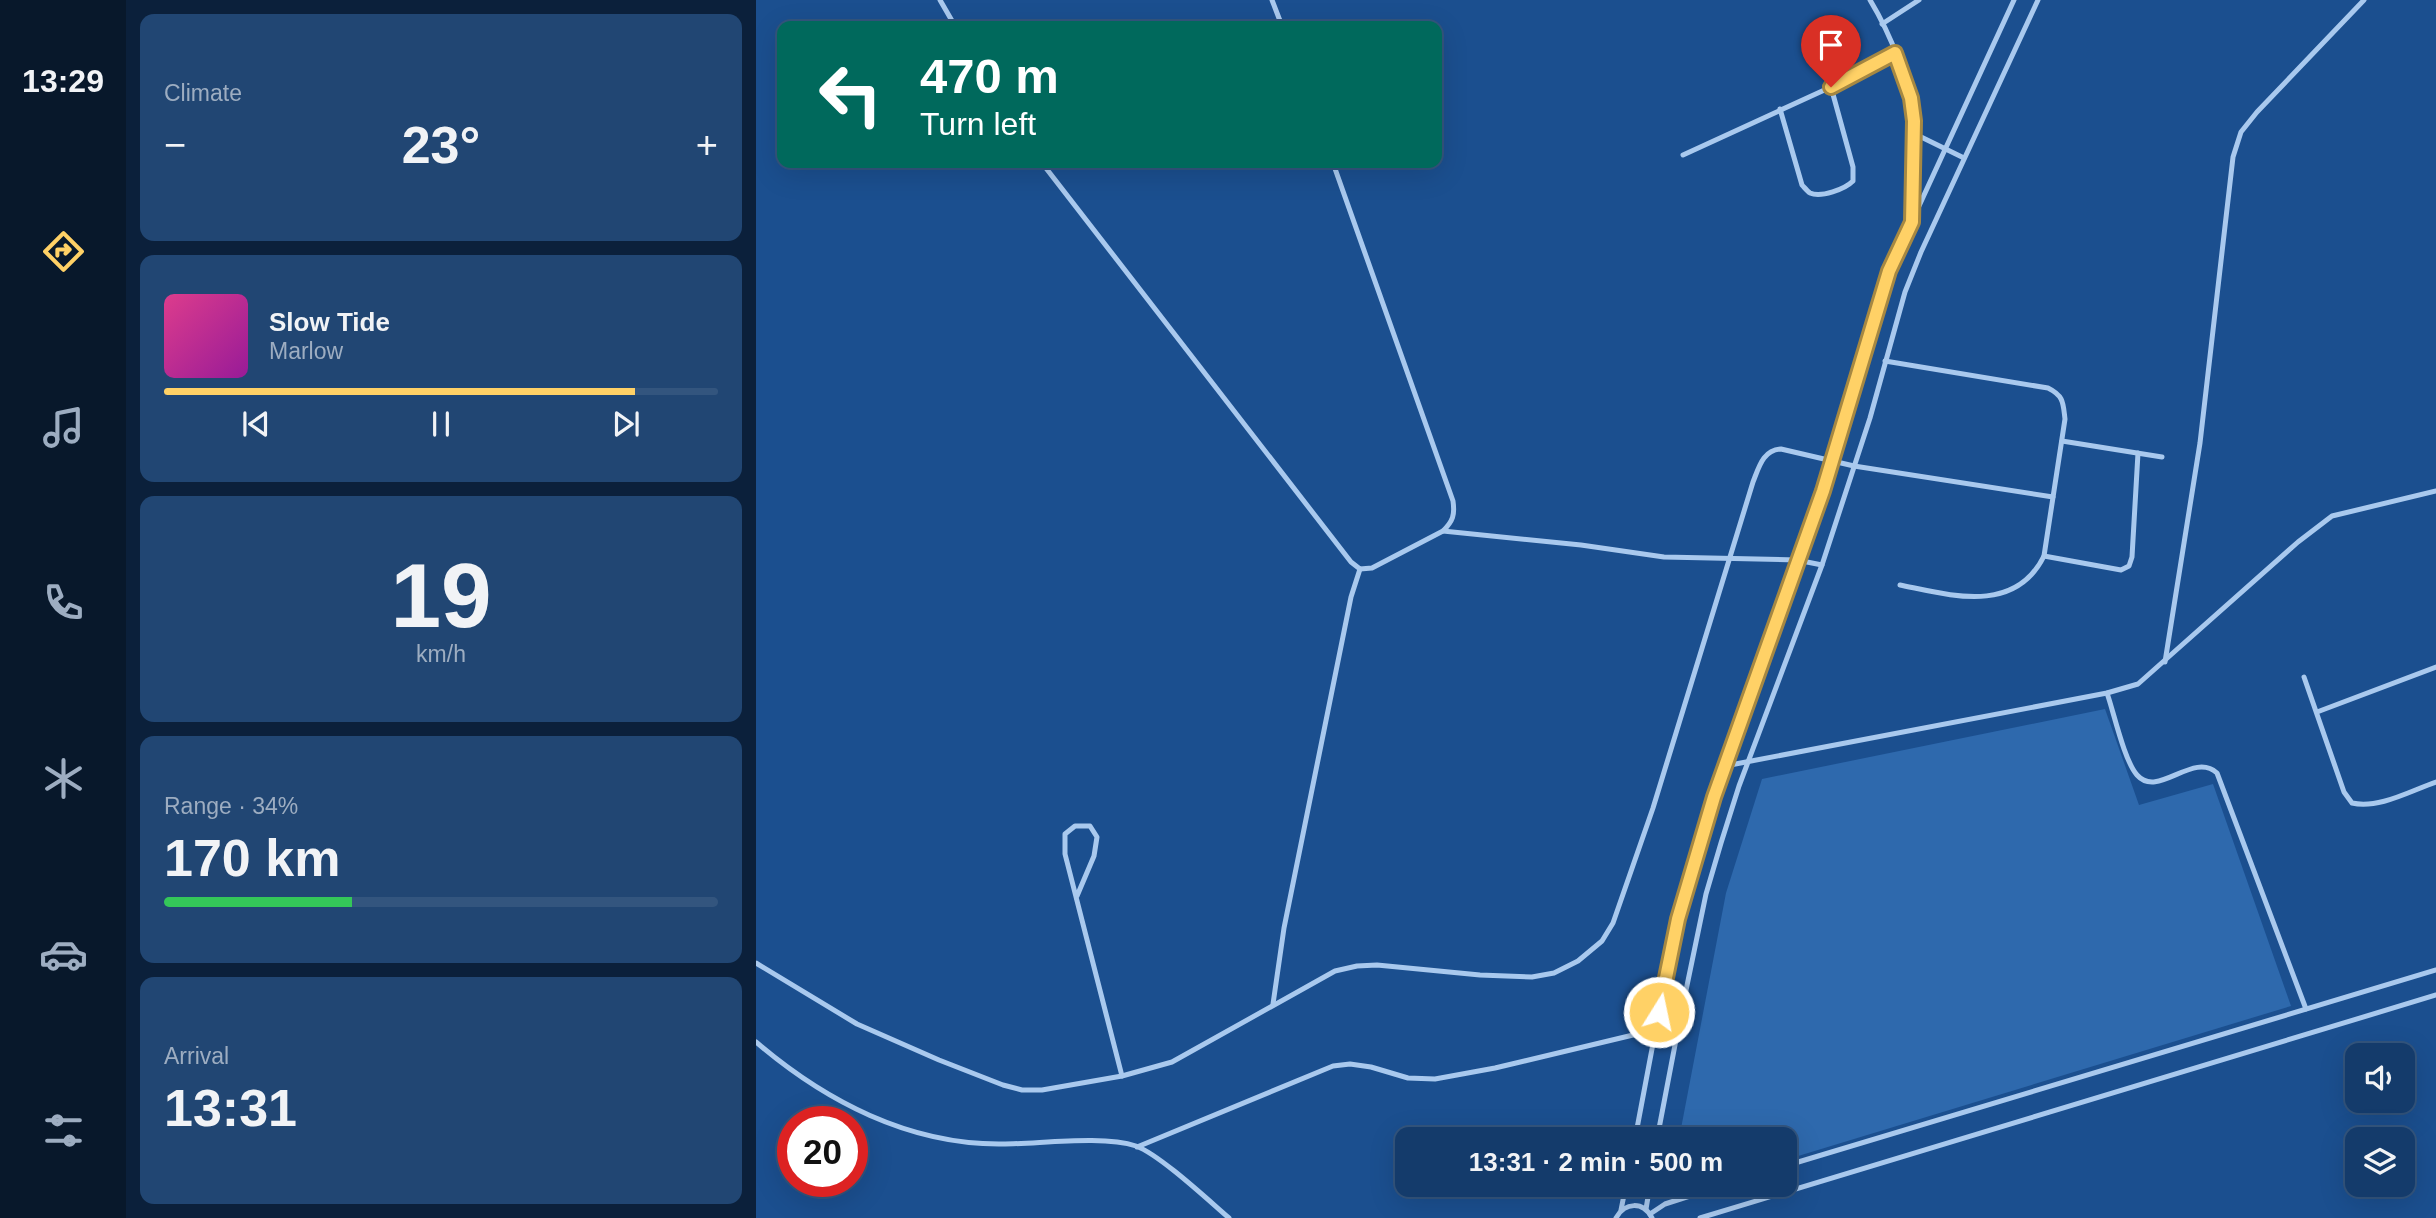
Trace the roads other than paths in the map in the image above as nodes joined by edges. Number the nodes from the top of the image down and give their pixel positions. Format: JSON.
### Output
{"nodes":[{"id":1,"x":940,"y":0,"type":"edge"},
{"id":2,"x":1272,"y":0,"type":"edge"},
{"id":3,"x":1870,"y":0,"type":"edge"},
{"id":4,"x":1876,"y":0,"type":"edge"},
{"id":5,"x":1919,"y":0,"type":"edge"},
{"id":6,"x":2014,"y":0,"type":"edge"},
{"id":7,"x":2038,"y":0,"type":"edge"},
{"id":8,"x":2364,"y":0,"type":"edge"},
{"id":9,"x":1876,"y":10,"type":"junction"},
{"id":10,"x":952,"y":21,"type":"edge"},
{"id":11,"x":1280,"y":21,"type":"edge"},
{"id":12,"x":1882,"y":24,"type":"junction"},
{"id":13,"x":1895,"y":53,"type":"junction"},
{"id":14,"x":1831,"y":87,"type":"junction"},
{"id":15,"x":1780,"y":109,"type":"junction"},
{"id":16,"x":1915,"y":134,"type":"junction"},
{"id":17,"x":1945,"y":149,"type":"junction"},
{"id":18,"x":1682,"y":155,"type":"dead end"},
{"id":19,"x":1964,"y":158,"type":"junction"},
{"id":20,"x":1046,"y":168,"type":"edge"},
{"id":21,"x":1334,"y":168,"type":"edge"},
{"id":22,"x":1912,"y":222,"type":"junction"},
{"id":23,"x":1885,"y":361,"type":"junction"},
{"id":24,"x":2062,"y":441,"type":"junction"},
{"id":25,"x":2138,"y":453,"type":"junction"},
{"id":26,"x":2162,"y":457,"type":"dead end"},
{"id":27,"x":1832,"y":461,"type":"junction"},
{"id":28,"x":1854,"y":466,"type":"junction"},
{"id":29,"x":2436,"y":491,"type":"edge"},
{"id":30,"x":2053,"y":497,"type":"junction"},
{"id":31,"x":1443,"y":531,"type":"junction"},
{"id":32,"x":2044,"y":556,"type":"junction"},
{"id":33,"x":1731,"y":558,"type":"junction"},
{"id":34,"x":1797,"y":560,"type":"junction"},
{"id":35,"x":1822,"y":565,"type":"junction"},
{"id":36,"x":1360,"y":569,"type":"junction"},
{"id":37,"x":1900,"y":585,"type":"dead end"},
{"id":38,"x":2165,"y":662,"type":"junction"},
{"id":39,"x":2436,"y":667,"type":"edge"},
{"id":40,"x":2304,"y":677,"type":"dead end"},
{"id":41,"x":2107,"y":693,"type":"junction"},
{"id":42,"x":2316,"y":712,"type":"junction"},
{"id":43,"x":1749,"y":762,"type":"junction"},
{"id":44,"x":1725,"y":766,"type":"junction"},
{"id":45,"x":2436,"y":782,"type":"edge"},
{"id":46,"x":1077,"y":896,"type":"junction"},
{"id":47,"x":756,"y":963,"type":"edge"},
{"id":48,"x":2436,"y":970,"type":"edge"},
{"id":49,"x":2436,"y":995,"type":"edge"},
{"id":50,"x":1273,"y":1004,"type":"junction"},
{"id":51,"x":2306,"y":1009,"type":"junction"},
{"id":52,"x":1679,"y":1024,"type":"junction"},
{"id":53,"x":1656,"y":1029,"type":"junction"},
{"id":54,"x":756,"y":1042,"type":"edge"},
{"id":55,"x":1122,"y":1076,"type":"junction"},
{"id":56,"x":1637,"y":1127,"type":"edge"},
{"id":57,"x":1659,"y":1127,"type":"edge"},
{"id":58,"x":1137,"y":1147,"type":"junction"},
{"id":59,"x":1797,"y":1162,"type":"edge"},
{"id":60,"x":1623,"y":1197,"type":"edge"},
{"id":61,"x":1685,"y":1197,"type":"edge"},
{"id":62,"x":1618,"y":1214,"type":"edge"},
{"id":63,"x":1649,"y":1214,"type":"edge"},
{"id":64,"x":1229,"y":1218,"type":"edge"},
{"id":65,"x":1608,"y":1218,"type":"edge"},
{"id":66,"x":1700,"y":1218,"type":"edge"}],
"edges":[{"from":1,"to":10,"type":"lane"},
{"from":2,"to":11,"type":"lane"},
{"from":3,"to":9,"type":"lane"},
{"from":4,"to":9,"type":"lane"},
{"from":5,"to":12,"type":"lane"},
{"from":6,"to":17,"type":"lane"},
{"from":7,"to":19,"type":"lane"},
{"from":8,"to":38,"type":"lane"},
{"from":9,"to":12,"type":"lane"},
{"from":12,"to":13,"type":"lane"},
{"from":13,"to":14,"type":"lane"},
{"from":13,"to":16,"type":"lane"},
{"from":14,"to":15,"type":"lane"},
{"from":14,"to":15,"type":"lane"},
{"from":15,"to":18,"type":"lane"},
{"from":16,"to":17,"type":"lane"},
{"from":16,"to":22,"type":"lane"},
{"from":17,"to":19,"type":"lane"},
{"from":17,"to":22,"type":"lane"},
{"from":19,"to":23,"type":"lane"},
{"from":20,"to":36,"type":"lane"},
{"from":21,"to":31,"type":"lane"},
{"from":22,"to":27,"type":"lane"},
{"from":23,"to":24,"type":"lane"},
{"from":23,"to":28,"type":"lane"},
{"from":24,"to":25,"type":"lane"},
{"from":24,"to":30,"type":"lane"},
{"from":25,"to":26,"type":"lane"},
{"from":25,"to":32,"type":"lane"},
{"from":27,"to":28,"type":"lane"},
{"from":27,"to":33,"type":"lane"},
{"from":27,"to":34,"type":"lane"},
{"from":28,"to":30,"type":"lane"},
{"from":28,"to":35,"type":"lane"},
{"from":29,"to":38,"type":"lane"},
{"from":30,"to":32,"type":"lane"},
{"from":31,"to":33,"type":"lane"},
{"from":31,"to":36,"type":"lane"},
{"from":32,"to":37,"type":"lane"},
{"from":33,"to":34,"type":"lane"},
{"from":33,"to":50,"type":"lane"},
{"from":34,"to":35,"type":"lane"},
{"from":34,"to":44,"type":"lane"},
{"from":35,"to":43,"type":"lane"},
{"from":36,"to":50,"type":"lane"},
{"from":38,"to":41,"type":"lane"},
{"from":39,"to":42,"type":"lane"},
{"from":40,"to":42,"type":"lane"},
{"from":41,"to":43,"type":"lane"},
{"from":41,"to":51,"type":"lane"},
{"from":42,"to":45,"type":"lane"},
{"from":43,"to":44,"type":"lane"},
{"from":43,"to":52,"type":"lane"},
{"from":44,"to":53,"type":"lane"},
{"from":46,"to":46,"type":"lane"},
{"from":46,"to":55,"type":"lane"},
{"from":47,"to":55,"type":"lane"},
{"from":48,"to":51,"type":"lane"},
{"from":49,"to":66,"type":"lane"},
{"from":50,"to":55,"type":"lane"},
{"from":51,"to":59,"type":"lane"},
{"from":52,"to":53,"type":"lane"},
{"from":52,"to":57,"type":"lane"},
{"from":53,"to":56,"type":"lane"},
{"from":53,"to":58,"type":"lane"},
{"from":54,"to":58,"type":"lane"},
{"from":58,"to":64,"type":"lane"},
{"from":60,"to":62,"type":"lane"},
{"from":61,"to":63,"type":"lane"},
{"from":62,"to":63,"type":"lane"},
{"from":62,"to":65,"type":"lane"}]}
